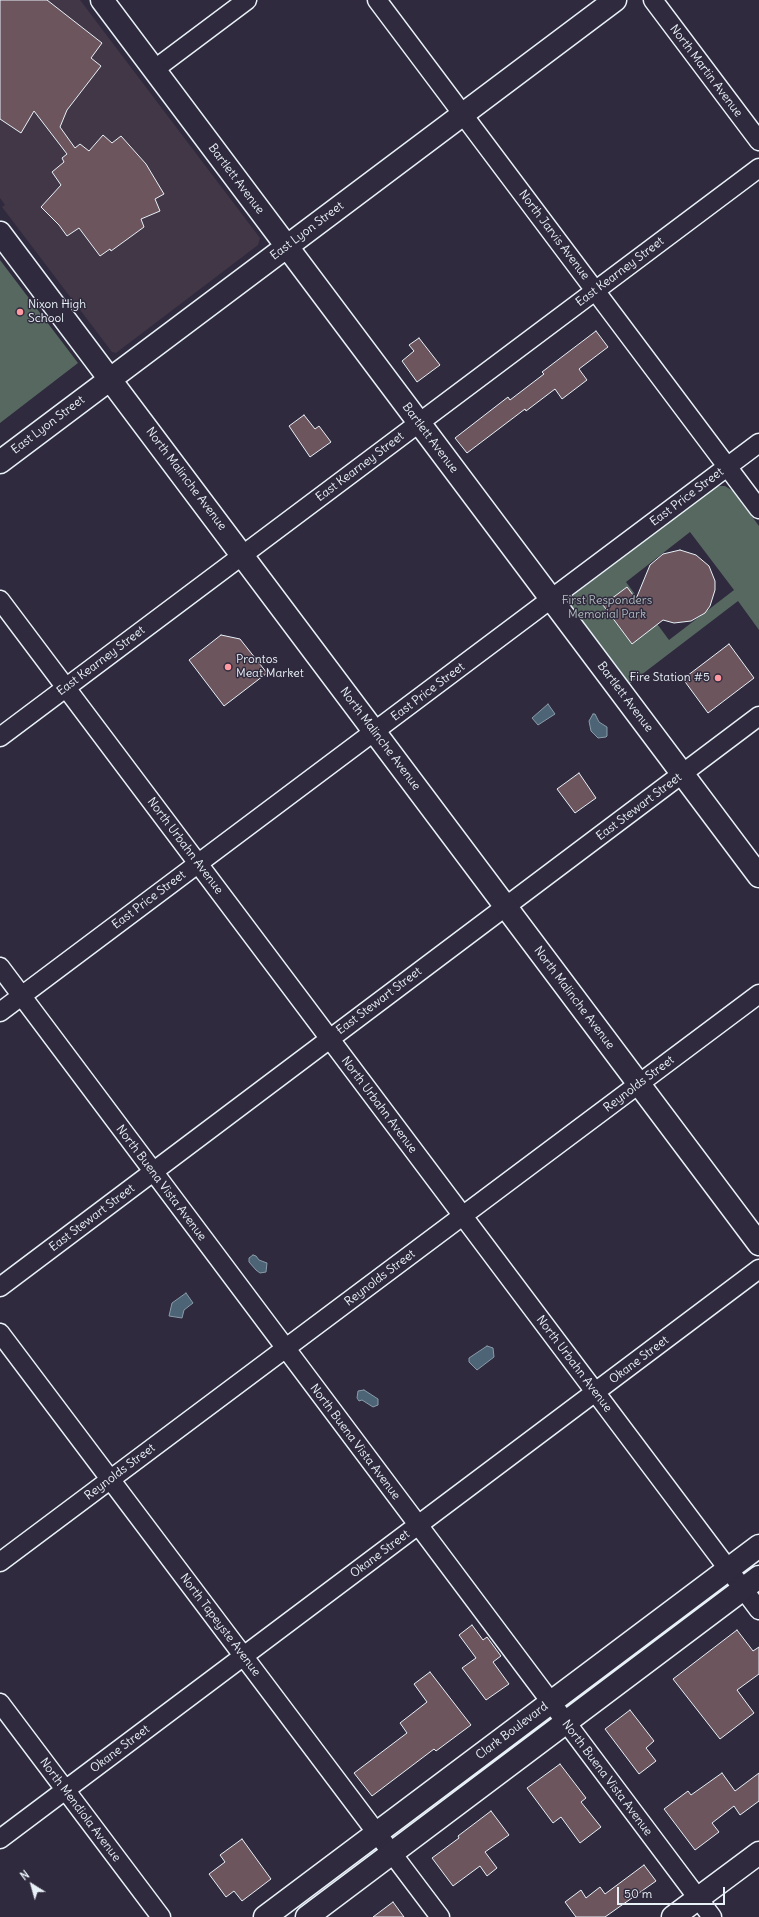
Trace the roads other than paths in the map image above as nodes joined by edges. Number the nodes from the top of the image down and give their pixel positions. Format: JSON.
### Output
{"nodes":[{"id":1,"x":102,"y":0,"type":"edge"},
{"id":2,"x":247,"y":0,"type":"edge"},
{"id":3,"x":377,"y":0,"type":"edge"},
{"id":4,"x":615,"y":0,"type":"edge"},
{"id":5,"x":653,"y":0,"type":"edge"},
{"id":6,"x":154,"y":69,"type":"junction"},
{"id":7,"x":462,"y":114,"type":"junction"},
{"id":8,"x":759,"y":141,"type":"edge"},
{"id":9,"x":759,"y":168,"type":"edge"},
{"id":10,"x":0,"y":233,"type":"edge"},
{"id":11,"x":286,"y":247,"type":"junction"},
{"id":12,"x":596,"y":290,"type":"junction"},
{"id":13,"x":110,"y":379,"type":"junction"},
{"id":14,"x":419,"y":423,"type":"junction"},
{"id":15,"x":759,"y":443,"type":"edge"},
{"id":16,"x":0,"y":462,"type":"edge"},
{"id":17,"x":727,"y":467,"type":"junction"},
{"id":18,"x":759,"y":509,"type":"edge"},
{"id":19,"x":243,"y":555,"type":"junction"},
{"id":20,"x":551,"y":599,"type":"junction"},
{"id":21,"x":0,"y":600,"type":"edge"},
{"id":22,"x":66,"y":688,"type":"junction"},
{"id":23,"x":759,"y":716,"type":"edge"},
{"id":24,"x":374,"y":732,"type":"junction"},
{"id":25,"x":0,"y":737,"type":"edge"},
{"id":26,"x":682,"y":774,"type":"junction"},
{"id":27,"x":198,"y":864,"type":"junction"},
{"id":28,"x":759,"y":876,"type":"edge"},
{"id":29,"x":506,"y":907,"type":"junction"},
{"id":30,"x":0,"y":966,"type":"edge"},
{"id":31,"x":759,"y":994,"type":"edge"},
{"id":32,"x":22,"y":996,"type":"junction"},
{"id":33,"x":0,"y":1012,"type":"edge"},
{"id":34,"x":330,"y":1039,"type":"junction"},
{"id":35,"x":639,"y":1084,"type":"junction"},
{"id":36,"x":153,"y":1172,"type":"junction"},
{"id":37,"x":463,"y":1216,"type":"junction"},
{"id":38,"x":759,"y":1244,"type":"edge"},
{"id":39,"x":759,"y":1269,"type":"edge"},
{"id":40,"x":0,"y":1287,"type":"edge"},
{"id":41,"x":0,"y":1333,"type":"edge"},
{"id":42,"x":285,"y":1348,"type":"junction"},
{"id":43,"x":596,"y":1392,"type":"junction"},
{"id":44,"x":110,"y":1480,"type":"junction"},
{"id":45,"x":418,"y":1525,"type":"junction"},
{"id":46,"x":759,"y":1546,"type":"edge"},
{"id":47,"x":0,"y":1562,"type":"edge"},
{"id":48,"x":728,"y":1569,"type":"junction"},
{"id":49,"x":751,"y":1583,"type":"edge"},
{"id":50,"x":759,"y":1610,"type":"edge"},
{"id":51,"x":244,"y":1656,"type":"junction"},
{"id":52,"x":0,"y":1702,"type":"edge"},
{"id":53,"x":550,"y":1702,"type":"junction"},
{"id":54,"x":566,"y":1723,"type":"junction"},
{"id":55,"x":66,"y":1790,"type":"junction"},
{"id":56,"x":377,"y":1833,"type":"junction"},
{"id":57,"x":0,"y":1839,"type":"edge"},
{"id":58,"x":392,"y":1853,"type":"junction"},
{"id":59,"x":759,"y":1853,"type":"edge"},
{"id":60,"x":698,"y":1899,"type":"junction"},
{"id":61,"x":161,"y":1917,"type":"edge"},
{"id":62,"x":264,"y":1917,"type":"edge"},
{"id":63,"x":307,"y":1917,"type":"edge"},
{"id":64,"x":440,"y":1917,"type":"edge"},
{"id":65,"x":673,"y":1917,"type":"edge"},
{"id":66,"x":712,"y":1917,"type":"edge"}],
"edges":[{"from":1,"to":6,"type":"main road","name":"Bartlett Avenue"},
{"from":2,"to":6,"type":"street"},
{"from":3,"to":7,"type":"street","name":"North Jarvis Avenue"},
{"from":4,"to":7,"type":"main road","name":"East Lyon Street"},
{"from":5,"to":8,"type":"street","name":"North Martin Avenue"},
{"from":6,"to":11,"type":"main road","name":"Bartlett Avenue"},
{"from":7,"to":11,"type":"main road","name":"East Lyon Street"},
{"from":7,"to":12,"type":"street","name":"North Jarvis Avenue"},
{"from":9,"to":12,"type":"street","name":"East Kearney Street"},
{"from":10,"to":13,"type":"main road","name":"North Malinche Avenue"},
{"from":11,"to":13,"type":"main road","name":"East Lyon Street"},
{"from":11,"to":14,"type":"main road","name":"Bartlett Avenue"},
{"from":12,"to":14,"type":"street","name":"East Kearney Street"},
{"from":12,"to":17,"type":"street","name":"North Jarvis Avenue"},
{"from":13,"to":16,"type":"main road","name":"East Lyon Street"},
{"from":13,"to":19,"type":"main road","name":"North Malinche Avenue"},
{"from":14,"to":19,"type":"street","name":"East Kearney Street"},
{"from":14,"to":20,"type":"main road","name":"Bartlett Avenue"},
{"from":15,"to":17,"type":"street","name":"East Price Street"},
{"from":17,"to":18,"type":"street","name":"North Jarvis Avenue"},
{"from":17,"to":20,"type":"street","name":"East Price Street"},
{"from":19,"to":22,"type":"street","name":"East Kearney Street"},
{"from":19,"to":24,"type":"main road","name":"North Malinche Avenue"},
{"from":20,"to":24,"type":"street","name":"East Price Street"},
{"from":20,"to":26,"type":"main road","name":"Bartlett Avenue"},
{"from":21,"to":22,"type":"street","name":"North Urbahn Avenue"},
{"from":22,"to":25,"type":"street","name":"East Kearney Street"},
{"from":22,"to":27,"type":"street","name":"North Urbahn Avenue"},
{"from":23,"to":26,"type":"street","name":"East Stewart Street"},
{"from":24,"to":27,"type":"street","name":"East Price Street"},
{"from":24,"to":29,"type":"main road","name":"North Malinche Avenue"},
{"from":26,"to":28,"type":"main road","name":"Bartlett Avenue"},
{"from":26,"to":29,"type":"street","name":"East Stewart Street"},
{"from":27,"to":32,"type":"street","name":"East Price Street"},
{"from":27,"to":34,"type":"street","name":"North Urbahn Avenue"},
{"from":29,"to":34,"type":"street","name":"East Stewart Street"},
{"from":29,"to":35,"type":"main road","name":"North Malinche Avenue"},
{"from":30,"to":32,"type":"street","name":"North Buena Vista Avenue"},
{"from":31,"to":35,"type":"street","name":"Reynolds Street"},
{"from":32,"to":33,"type":"street","name":"East Price Street"},
{"from":32,"to":36,"type":"street","name":"North Buena Vista Avenue"},
{"from":34,"to":36,"type":"street","name":"East Stewart Street"},
{"from":34,"to":37,"type":"street","name":"North Urbahn Avenue"},
{"from":35,"to":37,"type":"street","name":"Reynolds Street"},
{"from":35,"to":38,"type":"main road","name":"North Malinche Avenue"},
{"from":36,"to":40,"type":"street","name":"East Stewart Street"},
{"from":36,"to":42,"type":"street","name":"North Buena Vista Avenue"},
{"from":37,"to":42,"type":"street","name":"Reynolds Street"},
{"from":37,"to":43,"type":"street","name":"North Urbahn Avenue"},
{"from":39,"to":43,"type":"street","name":"Okane Street"},
{"from":41,"to":44,"type":"street","name":"North Tapeyste Avenue"},
{"from":42,"to":44,"type":"street","name":"Reynolds Street"},
{"from":42,"to":45,"type":"street","name":"North Buena Vista Avenue"},
{"from":43,"to":45,"type":"street","name":"Okane Street"},
{"from":43,"to":48,"type":"street","name":"North Urbahn Avenue"},
{"from":44,"to":47,"type":"street","name":"Reynolds Street"},
{"from":44,"to":51,"type":"street","name":"North Tapeyste Avenue"},
{"from":45,"to":51,"type":"street","name":"Okane Street"},
{"from":45,"to":53,"type":"street","name":"North Buena Vista Avenue"},
{"from":46,"to":48,"type":"main road","name":"Clark Boulevard"},
{"from":48,"to":49,"type":"street","name":"North Urbahn Avenue"},
{"from":48,"to":53,"type":"main road","name":"Clark Boulevard"},
{"from":49,"to":50,"type":"street","name":"North Urbahn Avenue"},
{"from":49,"to":54,"type":"main road"},
{"from":51,"to":55,"type":"street","name":"Okane Street"},
{"from":51,"to":56,"type":"street","name":"North Tapeyste Avenue"},
{"from":52,"to":55,"type":"street","name":"North Mendiola Avenue"},
{"from":53,"to":54,"type":"street","name":"North Buena Vista Avenue"},
{"from":53,"to":56,"type":"main road","name":"Clark Boulevard"},
{"from":54,"to":58,"type":"main road"},
{"from":54,"to":60,"type":"street","name":"North Buena Vista Avenue"},
{"from":55,"to":57,"type":"street","name":"Okane Street"},
{"from":55,"to":61,"type":"street","name":"North Mendiola Avenue"},
{"from":56,"to":58,"type":"street","name":"North Tapeyste Avenue"},
{"from":56,"to":62,"type":"main road","name":"Clark Boulevard"},
{"from":58,"to":63,"type":"main road"},
{"from":58,"to":64,"type":"street","name":"North Tapeyste Avenue"},
{"from":59,"to":60,"type":"main road"},
{"from":60,"to":65,"type":"main road"},
{"from":60,"to":66,"type":"street","name":"North Buena Vista Avenue"}]}
